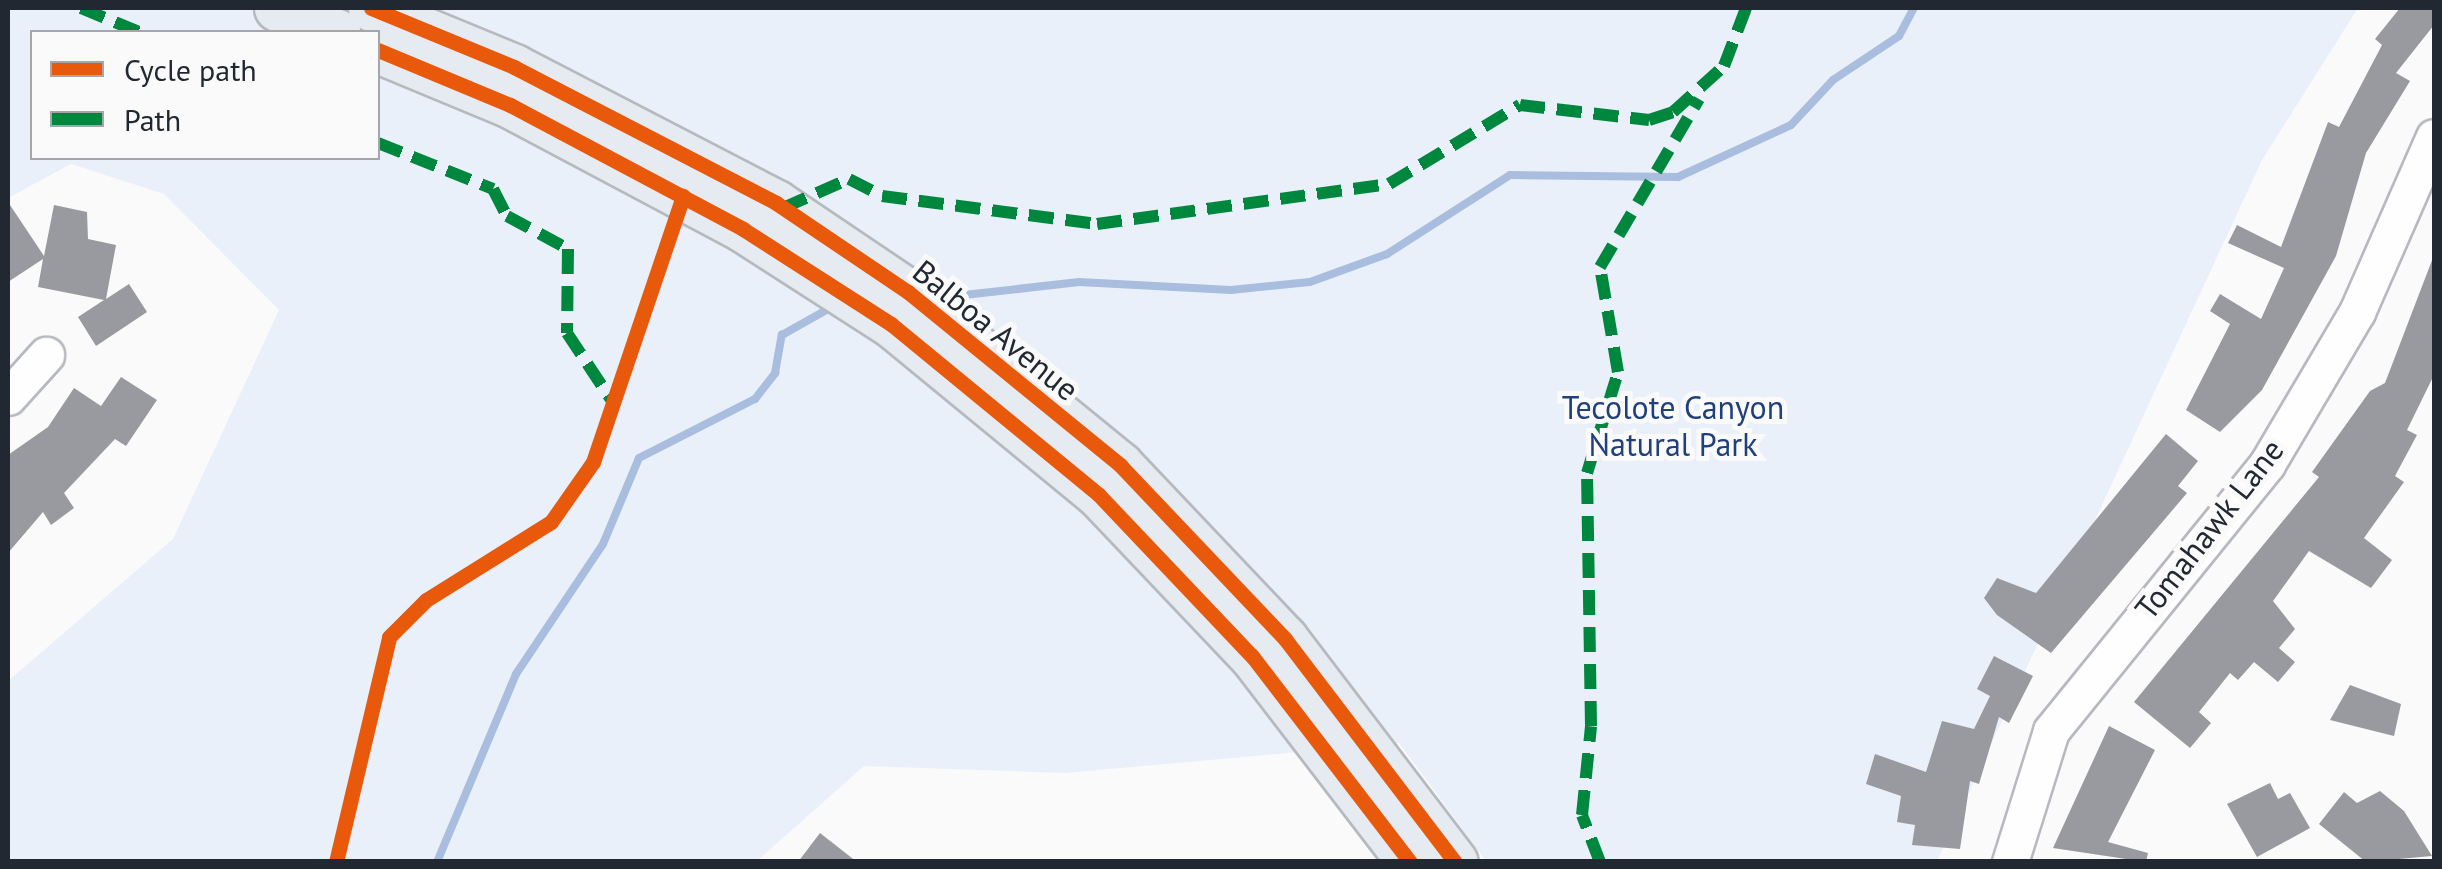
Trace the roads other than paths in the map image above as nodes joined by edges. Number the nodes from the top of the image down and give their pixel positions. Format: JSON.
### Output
{"nodes":[{"id":1,"x":277,"y":8,"type":"edge"},
{"id":2,"x":371,"y":8,"type":"edge"},
{"id":3,"x":331,"y":30,"type":"edge"},
{"id":4,"x":380,"y":51,"type":"edge"},
{"id":5,"x":2434,"y":137,"type":"edge"},
{"id":6,"x":46,"y":356,"type":"dead end"},
{"id":7,"x":8,"y":397,"type":"edge"},
{"id":8,"x":1351,"y":779,"type":"junction"},
{"id":9,"x":1394,"y":862,"type":"edge"},
{"id":10,"x":1410,"y":862,"type":"edge"},
{"id":11,"x":1455,"y":862,"type":"edge"},
{"id":12,"x":2010,"y":862,"type":"edge"}],
"edges":[{"from":1,"to":3,"type":"main road"},
{"from":2,"to":11,"type":"main road","name":"Balboa Avenue"},
{"from":4,"to":8,"type":"main road","name":"Balboa Avenue"},
{"from":5,"to":12,"type":"street","name":"Tomahawk Lane"},
{"from":6,"to":7,"type":"street"},
{"from":8,"to":9,"type":"main road"},
{"from":8,"to":10,"type":"main road","name":"Balboa Avenue"}]}
